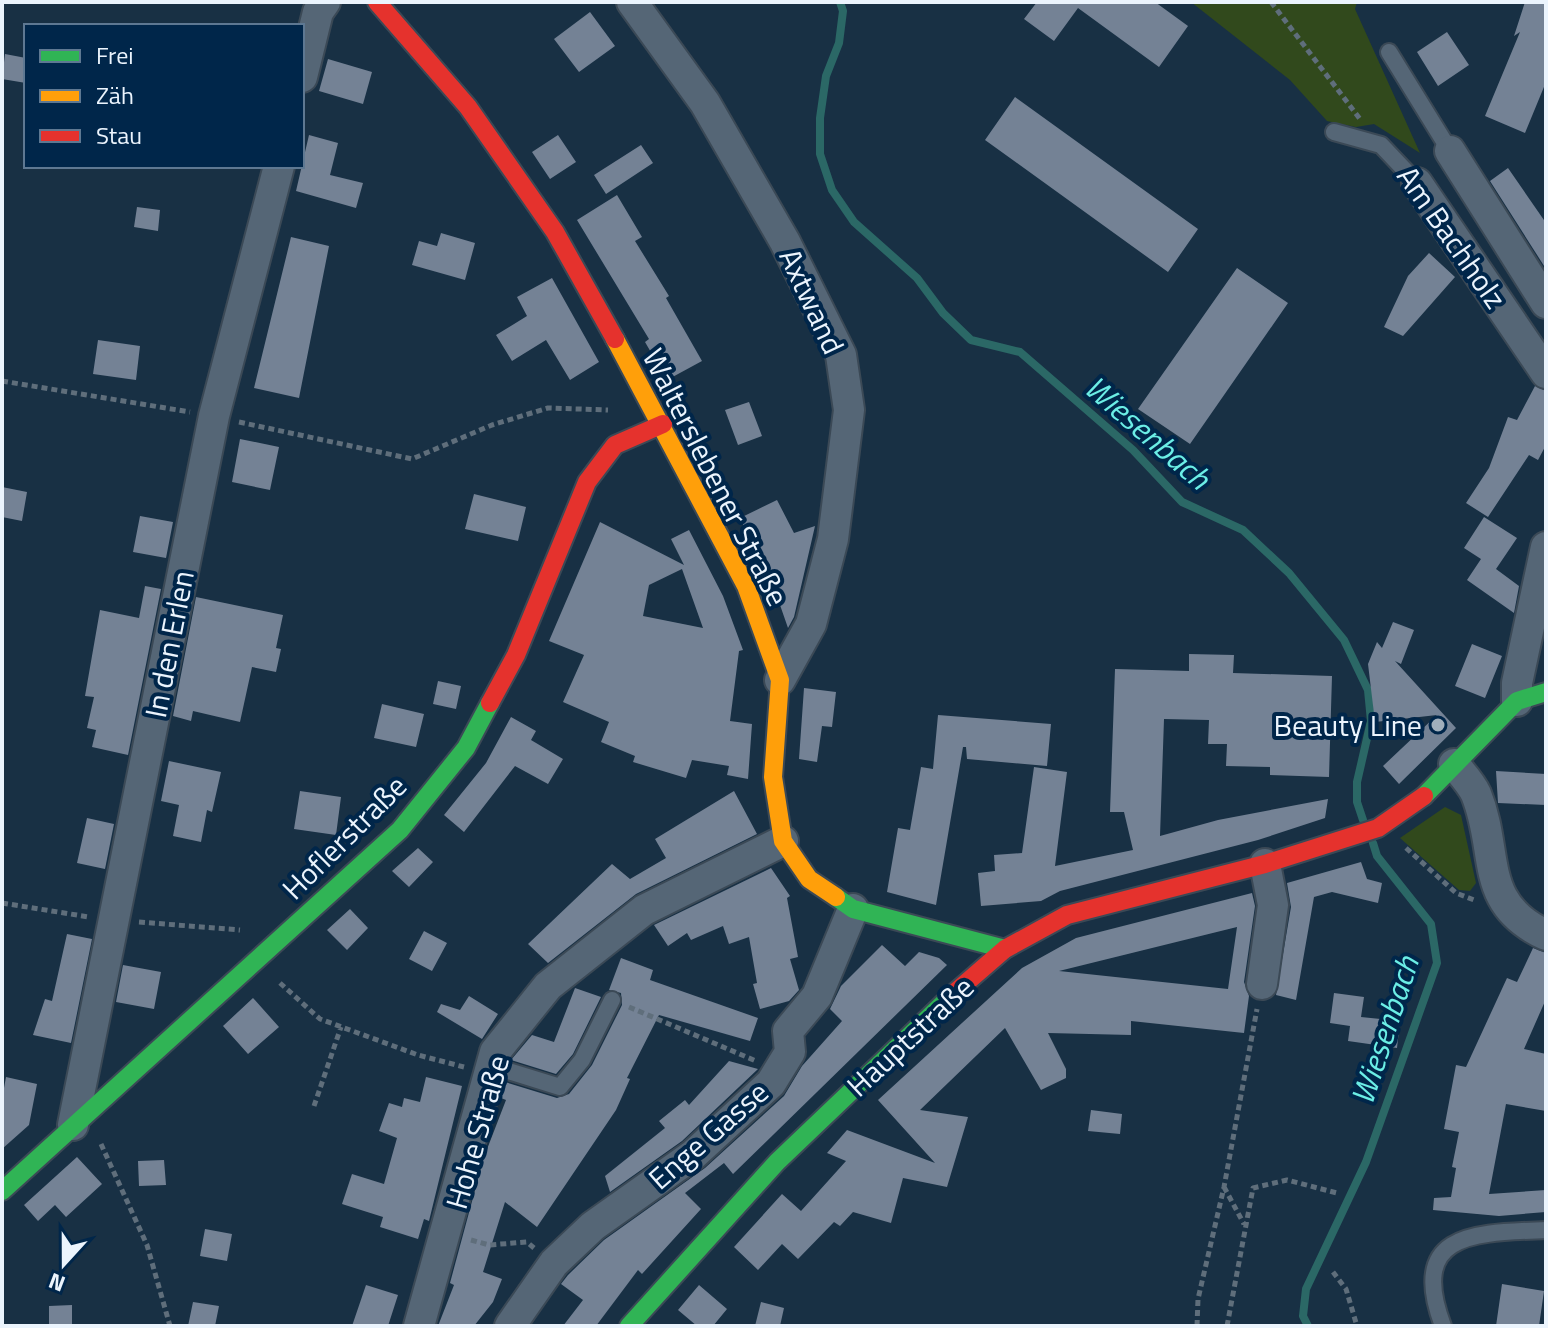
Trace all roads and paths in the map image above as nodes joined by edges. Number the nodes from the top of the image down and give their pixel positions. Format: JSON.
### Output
{"nodes":[{"id":1,"x":325,"y":2,"type":"edge"},
{"id":2,"x":377,"y":2,"type":"edge"},
{"id":3,"x":632,"y":2,"type":"edge"},
{"id":4,"x":1271,"y":2,"type":"edge"},
{"id":5,"x":1389,"y":52,"type":"dead end"},
{"id":6,"x":304,"y":69,"type":"edge"},
{"id":7,"x":1334,"y":132,"type":"dead end"},
{"id":8,"x":1381,"y":145,"type":"junction"},
{"id":9,"x":1450,"y":151,"type":"joint"},
{"id":10,"x":278,"y":168,"type":"edge"},
{"id":11,"x":1417,"y":183,"type":"joint"},
{"id":12,"x":1546,"y":303,"type":"edge"},
{"id":13,"x":1546,"y":373,"type":"edge"},
{"id":14,"x":2,"y":381,"type":"edge"},
{"id":15,"x":214,"y":416,"type":"junction"},
{"id":16,"x":654,"y":428,"type":"junction"},
{"id":17,"x":1546,"y":547,"type":"edge"},
{"id":18,"x":780,"y":680,"type":"junction"},
{"id":19,"x":1546,"y":692,"type":"edge"},
{"id":20,"x":1517,"y":701,"type":"junction"},
{"id":21,"x":1454,"y":764,"type":"junction"},
{"id":22,"x":1380,"y":827,"type":"junction"},
{"id":23,"x":783,"y":841,"type":"junction"},
{"id":24,"x":1265,"y":864,"type":"junction"},
{"id":25,"x":1501,"y":897,"type":"junction"},
{"id":26,"x":2,"y":903,"type":"edge"},
{"id":27,"x":853,"y":909,"type":"junction"},
{"id":28,"x":128,"y":922,"type":"junction"},
{"id":29,"x":254,"y":931,"type":"dead end"},
{"id":30,"x":1546,"y":935,"type":"edge"},
{"id":31,"x":1005,"y":949,"type":"junction"},
{"id":32,"x":255,"y":961,"type":"junction"},
{"id":33,"x":1262,"y":984,"type":"joint"},
{"id":34,"x":612,"y":1000,"type":"joint"},
{"id":35,"x":341,"y":1027,"type":"junction"},
{"id":36,"x":492,"y":1066,"type":"junction"},
{"id":37,"x":779,"y":1070,"type":"junction"},
{"id":38,"x":314,"y":1106,"type":"dead end"},
{"id":39,"x":78,"y":1121,"type":"junction"},
{"id":40,"x":1224,"y":1187,"type":"junction"},
{"id":41,"x":2,"y":1191,"type":"edge"},
{"id":42,"x":1337,"y":1193,"type":"dead end"},
{"id":43,"x":1245,"y":1225,"type":"junction"},
{"id":44,"x":1546,"y":1230,"type":"edge"},
{"id":45,"x":448,"y":1232,"type":"junction"},
{"id":46,"x":554,"y":1263,"type":"junction"},
{"id":47,"x":1333,"y":1272,"type":"dead end"},
{"id":48,"x":170,"y":1326,"type":"edge"},
{"id":49,"x":419,"y":1326,"type":"edge"},
{"id":50,"x":510,"y":1326,"type":"edge"},
{"id":51,"x":629,"y":1326,"type":"edge"},
{"id":52,"x":1197,"y":1326,"type":"edge"},
{"id":53,"x":1227,"y":1326,"type":"edge"},
{"id":54,"x":1357,"y":1326,"type":"edge"},
{"id":55,"x":1443,"y":1326,"type":"edge"}],
"edges":[{"from":1,"to":6,"type":"street"},
{"from":2,"to":16,"type":"street","name":"Walterslebener Straße"},
{"from":3,"to":18,"type":"street","name":"Axtwand"},
{"from":4,"to":8,"type":"path"},
{"from":5,"to":9,"type":"lane","name":"Am Bachholz"},
{"from":7,"to":8,"type":"lane","name":"Am Bachholz"},
{"from":8,"to":11,"type":"lane","name":"Am Bachholz"},
{"from":9,"to":12,"type":"street","name":"Am Bachholz"},
{"from":10,"to":15,"type":"street","name":"In den Erlen"},
{"from":11,"to":13,"type":"street","name":"Am Bachholz"},
{"from":14,"to":15,"type":"path"},
{"from":15,"to":16,"type":"path"},
{"from":15,"to":28,"type":"street","name":"In den Erlen"},
{"from":16,"to":18,"type":"street","name":"Walterslebener Straße"},
{"from":16,"to":32,"type":"street","name":"Hoflerstraße"},
{"from":17,"to":20,"type":"street"},
{"from":18,"to":23,"type":"street","name":"Walterslebener Straße"},
{"from":19,"to":20,"type":"street"},
{"from":20,"to":21,"type":"street","name":"Hauptstraße"},
{"from":21,"to":22,"type":"street","name":"Hauptstraße"},
{"from":21,"to":25,"type":"street"},
{"from":22,"to":24,"type":"street","name":"Hauptstraße"},
{"from":22,"to":25,"type":"path"},
{"from":23,"to":27,"type":"street","name":"Walterslebener Straße"},
{"from":23,"to":36,"type":"street","name":"Hohe Straße"},
{"from":24,"to":31,"type":"street","name":"Hauptstraße"},
{"from":24,"to":33,"type":"street"},
{"from":25,"to":30,"type":"street"},
{"from":26,"to":28,"type":"path"},
{"from":27,"to":31,"type":"street","name":"Walterslebener Straße"},
{"from":27,"to":37,"type":"street","name":"Enge Gasse"},
{"from":28,"to":29,"type":"path"},
{"from":28,"to":39,"type":"street","name":"In den Erlen"},
{"from":31,"to":51,"type":"street","name":"Hauptstraße"},
{"from":32,"to":35,"type":"path"},
{"from":32,"to":39,"type":"street","name":"Hoflerstraße"},
{"from":33,"to":40,"type":"path"},
{"from":34,"to":36,"type":"lane"},
{"from":34,"to":37,"type":"path"},
{"from":35,"to":36,"type":"path"},
{"from":35,"to":38,"type":"path"},
{"from":36,"to":45,"type":"street","name":"Hohe Straße"},
{"from":37,"to":46,"type":"street","name":"Enge Gasse"},
{"from":39,"to":41,"type":"street","name":"Hoflerstraße"},
{"from":39,"to":48,"type":"path"},
{"from":40,"to":43,"type":"path"},
{"from":40,"to":52,"type":"path"},
{"from":42,"to":43,"type":"path"},
{"from":43,"to":53,"type":"path"},
{"from":44,"to":55,"type":"lane"},
{"from":45,"to":46,"type":"path"},
{"from":45,"to":49,"type":"street","name":"Hohe Straße"},
{"from":46,"to":50,"type":"street","name":"Enge Gasse"},
{"from":47,"to":54,"type":"path"}]}
